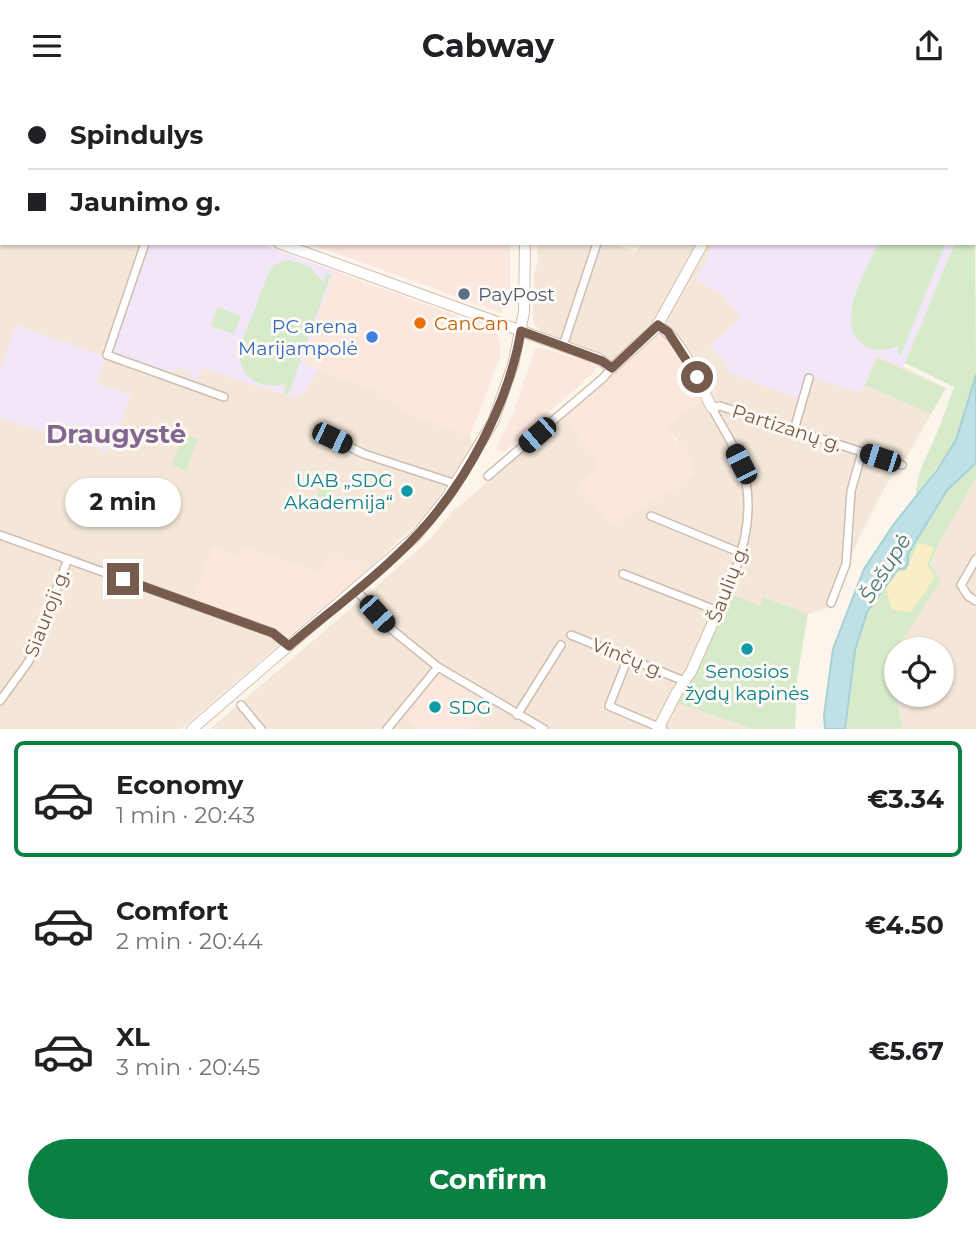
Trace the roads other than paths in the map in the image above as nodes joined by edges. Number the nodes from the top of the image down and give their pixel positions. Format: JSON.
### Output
{"nodes":[{"id":1,"x":144,"y":245,"type":"edge"},
{"id":2,"x":525,"y":245,"type":"edge"},
{"id":3,"x":596,"y":245,"type":"edge"},
{"id":4,"x":702,"y":245,"type":"edge"},
{"id":5,"x":297,"y":246,"type":"edge"},
{"id":6,"x":658,"y":325,"type":"junction"},
{"id":7,"x":521,"y":331,"type":"junction"},
{"id":8,"x":563,"y":346,"type":"junction"},
{"id":9,"x":612,"y":368,"type":"junction"},
{"id":10,"x":809,"y":378,"type":"dead end"},
{"id":11,"x":224,"y":397,"type":"dead end"},
{"id":12,"x":712,"y":408,"type":"junction"},
{"id":13,"x":794,"y":430,"type":"junction"},
{"id":14,"x":332,"y":438,"type":"dead end"},
{"id":15,"x":862,"y":452,"type":"junction"},
{"id":16,"x":902,"y":465,"type":"dead end"},
{"id":17,"x":488,"y":476,"type":"dead end"},
{"id":18,"x":456,"y":484,"type":"junction"},
{"id":19,"x":651,"y":516,"type":"dead end"},
{"id":20,"x":0,"y":534,"type":"edge"},
{"id":21,"x":741,"y":553,"type":"junction"},
{"id":22,"x":68,"y":559,"type":"junction"},
{"id":23,"x":976,"y":559,"type":"edge"},
{"id":24,"x":623,"y":574,"type":"dead end"},
{"id":25,"x":356,"y":590,"type":"junction"},
{"id":26,"x":726,"y":593,"type":"joint"},
{"id":27,"x":976,"y":601,"type":"edge"},
{"id":28,"x":831,"y":603,"type":"dead end"},
{"id":29,"x":718,"y":611,"type":"junction"},
{"id":30,"x":571,"y":635,"type":"dead end"},
{"id":31,"x":561,"y":645,"type":"dead end"},
{"id":32,"x":289,"y":646,"type":"junction"},
{"id":33,"x":628,"y":658,"type":"junction"},
{"id":34,"x":438,"y":667,"type":"junction"},
{"id":35,"x":684,"y":681,"type":"junction"},
{"id":36,"x":0,"y":701,"type":"edge"},
{"id":37,"x":241,"y":705,"type":"dead end"},
{"id":38,"x":517,"y":715,"type":"junction"},
{"id":39,"x":526,"y":720,"type":"junction"},
{"id":40,"x":660,"y":728,"type":"edge"},
{"id":41,"x":192,"y":729,"type":"edge"},
{"id":42,"x":261,"y":729,"type":"edge"},
{"id":43,"x":387,"y":729,"type":"edge"},
{"id":44,"x":521,"y":729,"type":"edge"},
{"id":45,"x":544,"y":729,"type":"edge"}],
"edges":[{"from":1,"to":11,"type":"street"},
{"from":2,"to":7,"type":"street"},
{"from":3,"to":8,"type":"street"},
{"from":4,"to":6,"type":"street"},
{"from":5,"to":7,"type":"street"},
{"from":6,"to":9,"type":"street"},
{"from":6,"to":12,"type":"street","name":"Šaulių g."},
{"from":7,"to":8,"type":"street"},
{"from":7,"to":18,"type":"street"},
{"from":8,"to":9,"type":"street"},
{"from":9,"to":17,"type":"street"},
{"from":10,"to":13,"type":"street"},
{"from":12,"to":13,"type":"street","name":"Partizanų g."},
{"from":12,"to":21,"type":"street","name":"Šaulių g."},
{"from":13,"to":15,"type":"street","name":"Partizanų g."},
{"from":14,"to":18,"type":"street"},
{"from":15,"to":16,"type":"street","name":"Partizanų g."},
{"from":15,"to":28,"type":"street"},
{"from":18,"to":25,"type":"street"},
{"from":19,"to":21,"type":"street"},
{"from":20,"to":22,"type":"street"},
{"from":21,"to":26,"type":"street","name":"Šaulių g."},
{"from":22,"to":32,"type":"street"},
{"from":22,"to":36,"type":"street","name":"Siauroji g."},
{"from":23,"to":27,"type":"street"},
{"from":24,"to":29,"type":"street"},
{"from":25,"to":32,"type":"street"},
{"from":25,"to":34,"type":"street"},
{"from":26,"to":29,"type":"street","name":"Šaulių g."},
{"from":29,"to":35,"type":"street","name":"Šaulių g."},
{"from":30,"to":33,"type":"street","name":"Vinčų g."},
{"from":31,"to":38,"type":"street"},
{"from":32,"to":41,"type":"street"},
{"from":33,"to":35,"type":"street","name":"Vinčų g."},
{"from":33,"to":40,"type":"street"},
{"from":34,"to":38,"type":"street"},
{"from":34,"to":43,"type":"street"},
{"from":35,"to":40,"type":"street","name":"Šaulių g."},
{"from":37,"to":42,"type":"street"},
{"from":38,"to":39,"type":"street"},
{"from":39,"to":44,"type":"street"},
{"from":39,"to":45,"type":"street"}]}
